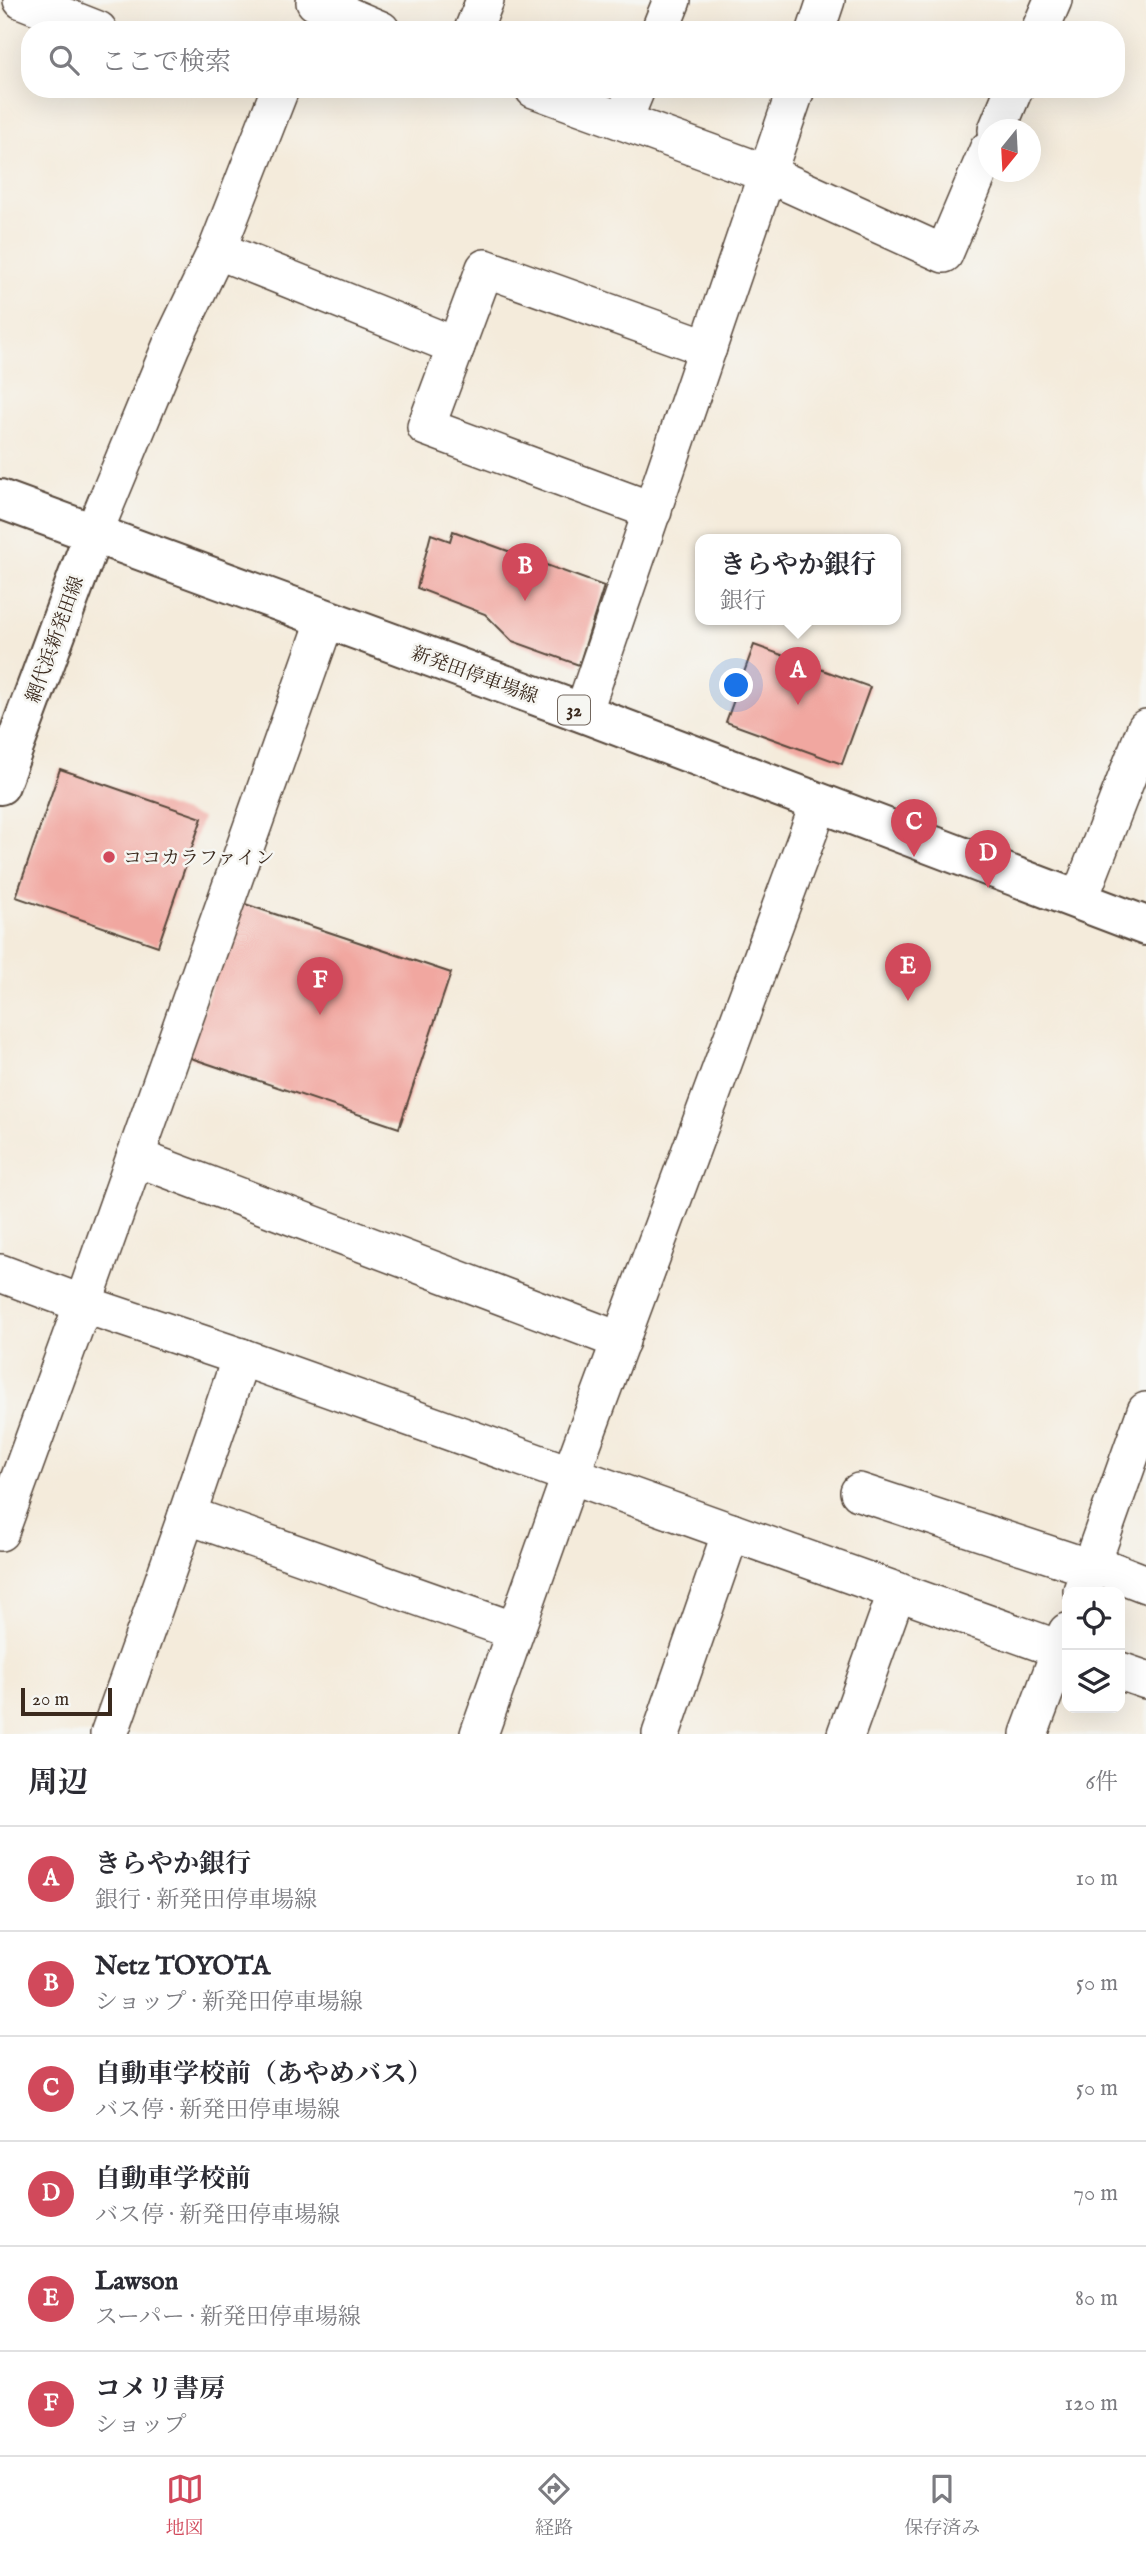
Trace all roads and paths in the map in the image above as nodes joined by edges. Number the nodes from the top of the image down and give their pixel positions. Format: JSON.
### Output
{"nodes":[{"id":1,"x":485,"y":0,"type":"edge"},
{"id":2,"x":672,"y":0,"type":"edge"},
{"id":3,"x":827,"y":0,"type":"edge"},
{"id":4,"x":1053,"y":0,"type":"edge"},
{"id":5,"x":27,"y":1,"type":"edge"},
{"id":6,"x":311,"y":10,"type":"edge"},
{"id":7,"x":76,"y":21,"type":"edge"},
{"id":8,"x":350,"y":21,"type":"edge"},
{"id":9,"x":477,"y":21,"type":"edge"},
{"id":10,"x":664,"y":21,"type":"edge"},
{"id":11,"x":819,"y":21,"type":"edge"},
{"id":12,"x":1044,"y":21,"type":"edge"},
{"id":13,"x":276,"y":98,"type":"edge"},
{"id":14,"x":587,"y":98,"type":"edge"},
{"id":15,"x":793,"y":98,"type":"edge"},
{"id":16,"x":1010,"y":98,"type":"edge"},
{"id":17,"x":629,"y":105,"type":"edge"},
{"id":18,"x":1002,"y":119,"type":"edge"},
{"id":19,"x":768,"y":174,"type":"junction"},
{"id":20,"x":978,"y":175,"type":"edge"},
{"id":21,"x":217,"y":250,"type":"junction"},
{"id":22,"x":456,"y":345,"type":"junction"},
{"id":23,"x":708,"y":348,"type":"junction"},
{"id":24,"x":0,"y":499,"type":"edge"},
{"id":25,"x":653,"y":511,"type":"junction"},
{"id":26,"x":94,"y":532,"type":"junction"},
{"id":27,"x":326,"y":619,"type":"junction"},
{"id":28,"x":583,"y":713,"type":"junction"},
{"id":29,"x":1146,"y":728,"type":"edge"},
{"id":30,"x":0,"y":785,"type":"edge"},
{"id":31,"x":819,"y":804,"type":"junction"},
{"id":32,"x":1079,"y":900,"type":"junction"},
{"id":33,"x":1146,"y":926,"type":"edge"},
{"id":34,"x":135,"y":1157,"type":"junction"},
{"id":35,"x":0,"y":1273,"type":"edge"},
{"id":36,"x":83,"y":1304,"type":"junction"},
{"id":37,"x":621,"y":1341,"type":"junction"},
{"id":38,"x":241,"y":1357,"type":"junction"},
{"id":39,"x":1146,"y":1411,"type":"edge"},
{"id":40,"x":571,"y":1475,"type":"junction"},
{"id":41,"x":859,"y":1492,"type":"dead end"},
{"id":42,"x":187,"y":1516,"type":"junction"},
{"id":43,"x":0,"y":1532,"type":"edge"},
{"id":44,"x":731,"y":1532,"type":"junction"},
{"id":45,"x":1088,"y":1575,"type":"edge"},
{"id":46,"x":1146,"y":1584,"type":"edge"},
{"id":47,"x":897,"y":1591,"type":"junction"},
{"id":48,"x":515,"y":1632,"type":"junction"},
{"id":49,"x":1062,"y":1644,"type":"edge"},
{"id":50,"x":1063,"y":1650,"type":"edge"},
{"id":51,"x":1125,"y":1673,"type":"edge"},
{"id":52,"x":1146,"y":1680,"type":"edge"},
{"id":53,"x":109,"y":1734,"type":"edge"},
{"id":54,"x":479,"y":1734,"type":"edge"},
{"id":55,"x":661,"y":1734,"type":"edge"},
{"id":56,"x":846,"y":1734,"type":"edge"},
{"id":57,"x":1030,"y":1734,"type":"edge"}],
"edges":[{"from":1,"to":9,"type":"street"},
{"from":2,"to":10,"type":"street"},
{"from":3,"to":11,"type":"street"},
{"from":4,"to":12,"type":"street"},
{"from":5,"to":7,"type":"street"},
{"from":6,"to":8,"type":"street"},
{"from":13,"to":21,"type":"street"},
{"from":14,"to":17,"type":"street"},
{"from":15,"to":19,"type":"street"},
{"from":16,"to":18,"type":"street"},
{"from":17,"to":19,"type":"street"},
{"from":19,"to":20,"type":"street"},
{"from":19,"to":23,"type":"street"},
{"from":21,"to":22,"type":"street"},
{"from":21,"to":26,"type":"street"},
{"from":22,"to":23,"type":"street"},
{"from":22,"to":25,"type":"street"},
{"from":23,"to":25,"type":"street"},
{"from":24,"to":26,"type":"main road","name":"新発田停車場線","number":"32"},
{"from":25,"to":28,"type":"street"},
{"from":26,"to":27,"type":"main road","name":"新発田停車場線","number":"32"},
{"from":26,"to":30,"type":"main road","name":"網代浜新発田線"},
{"from":27,"to":28,"type":"main road","name":"新発田停車場線","number":"32"},
{"from":27,"to":34,"type":"street"},
{"from":28,"to":31,"type":"main road","name":"新発田停車場線","number":"32"},
{"from":29,"to":32,"type":"street"},
{"from":31,"to":32,"type":"main road","name":"新発田停車場線","number":"32"},
{"from":31,"to":37,"type":"street"},
{"from":32,"to":33,"type":"main road","name":"新発田停車場線","number":"32"},
{"from":34,"to":36,"type":"street"},
{"from":34,"to":37,"type":"street"},
{"from":35,"to":36,"type":"street"},
{"from":36,"to":38,"type":"street"},
{"from":36,"to":43,"type":"street"},
{"from":37,"to":40,"type":"street"},
{"from":38,"to":40,"type":"street"},
{"from":38,"to":42,"type":"street"},
{"from":39,"to":45,"type":"street"},
{"from":40,"to":44,"type":"street"},
{"from":40,"to":48,"type":"street"},
{"from":41,"to":45,"type":"street"},
{"from":42,"to":48,"type":"street"},
{"from":42,"to":53,"type":"street"},
{"from":44,"to":47,"type":"street"},
{"from":44,"to":55,"type":"street"},
{"from":45,"to":46,"type":"street"},
{"from":47,"to":49,"type":"street"},
{"from":47,"to":56,"type":"street"},
{"from":48,"to":54,"type":"street"},
{"from":50,"to":57,"type":"street"},
{"from":51,"to":52,"type":"street"}]}
